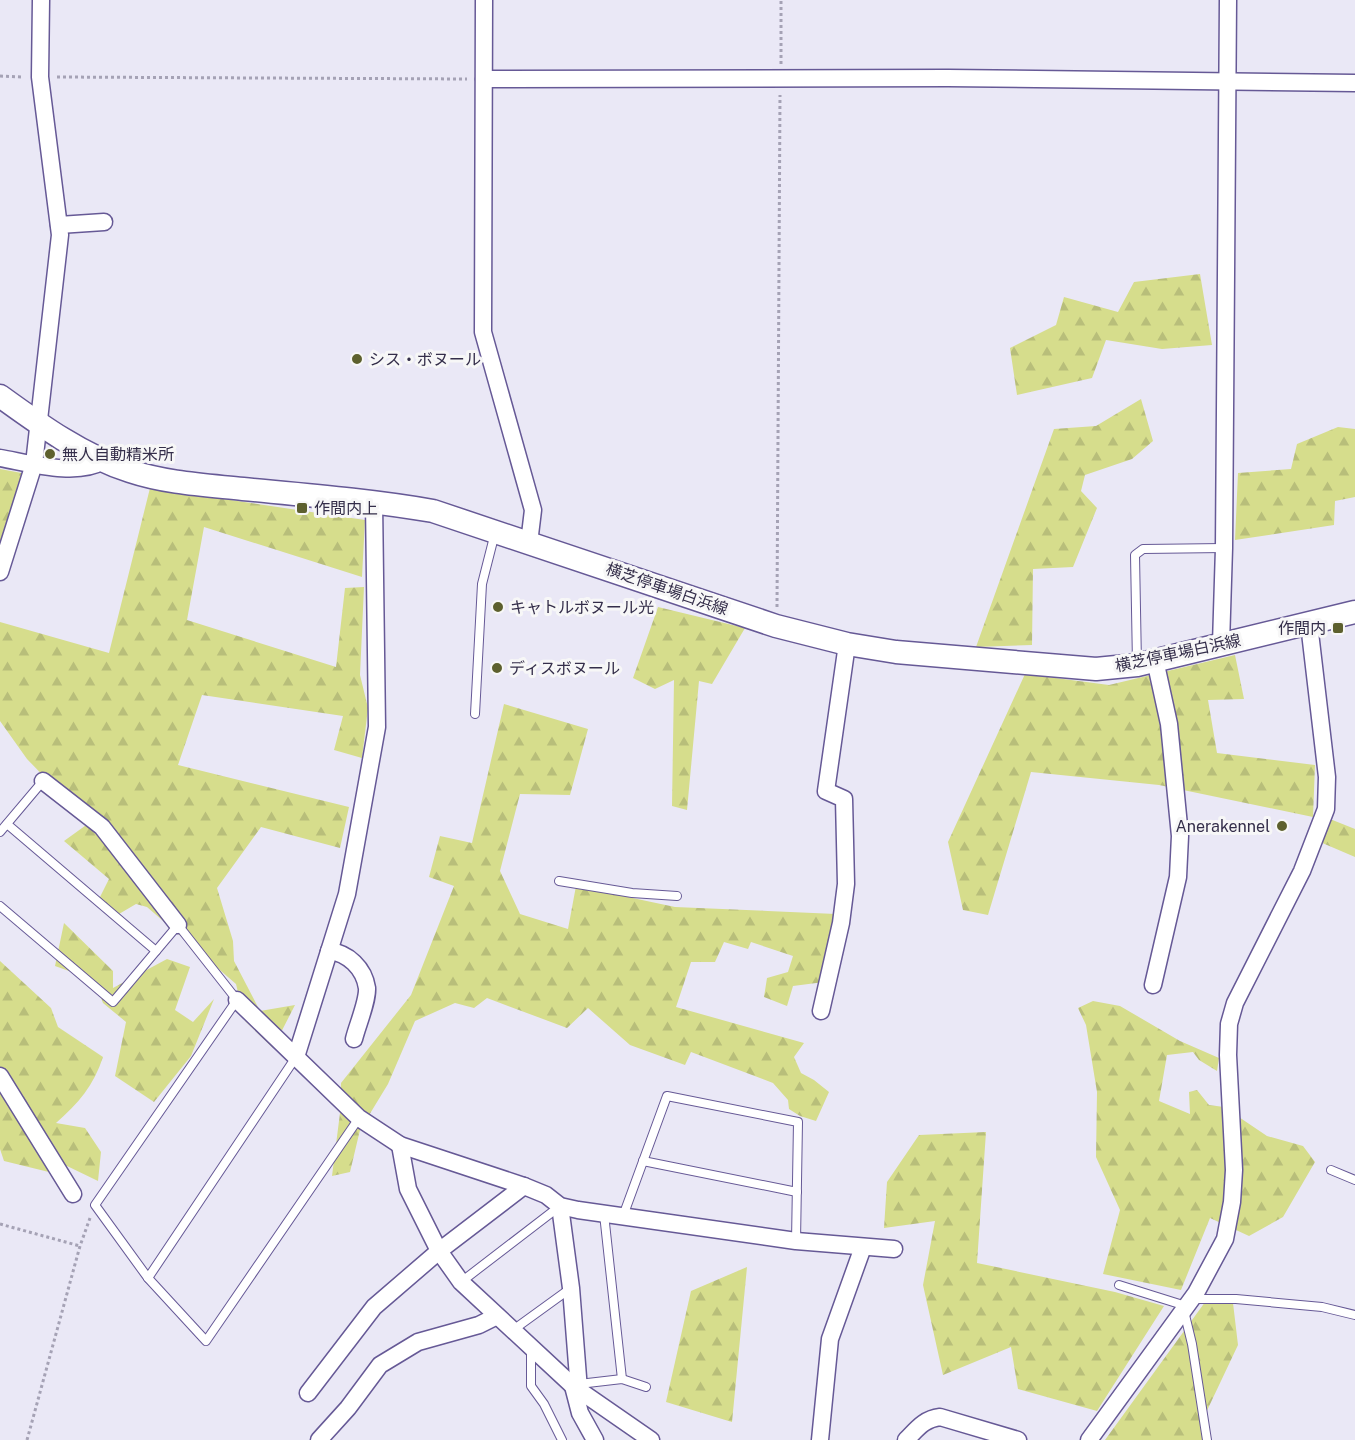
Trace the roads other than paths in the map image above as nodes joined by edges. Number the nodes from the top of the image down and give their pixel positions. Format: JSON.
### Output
{"nodes":[{"id":1,"x":41,"y":0,"type":"edge"},
{"id":2,"x":484,"y":0,"type":"edge"},
{"id":3,"x":1227,"y":0,"type":"edge"},
{"id":4,"x":484,"y":79,"type":"junction"},
{"id":5,"x":1227,"y":81,"type":"junction"},
{"id":6,"x":1355,"y":83,"type":"edge"},
{"id":7,"x":104,"y":222,"type":"dead end"},
{"id":8,"x":59,"y":225,"type":"junction"},
{"id":9,"x":0,"y":396,"type":"edge"},
{"id":10,"x":40,"y":426,"type":"junction"},
{"id":11,"x":0,"y":458,"type":"edge"},
{"id":12,"x":103,"y":461,"type":"junction"},
{"id":13,"x":34,"y":464,"type":"junction"},
{"id":14,"x":374,"y":502,"type":"junction"},
{"id":15,"x":495,"y":531,"type":"junction"},
{"id":16,"x":529,"y":543,"type":"junction"},
{"id":17,"x":1224,"y":548,"type":"junction"},
{"id":18,"x":0,"y":572,"type":"edge"},
{"id":19,"x":1355,"y":612,"type":"edge"},
{"id":20,"x":1309,"y":624,"type":"junction"},
{"id":21,"x":847,"y":644,"type":"junction"},
{"id":22,"x":1221,"y":644,"type":"junction"},
{"id":23,"x":1146,"y":663,"type":"junction"},
{"id":24,"x":475,"y":714,"type":"dead end"},
{"id":25,"x":44,"y":781,"type":"joint"},
{"id":26,"x":7,"y":824,"type":"junction"},
{"id":27,"x":0,"y":832,"type":"edge"},
{"id":28,"x":558,"y":881,"type":"dead end"},
{"id":29,"x":677,"y":896,"type":"dead end"},
{"id":30,"x":0,"y":906,"type":"edge"},
{"id":31,"x":178,"y":925,"type":"junction"},
{"id":32,"x":156,"y":951,"type":"junction"},
{"id":33,"x":329,"y":951,"type":"junction"},
{"id":34,"x":1153,"y":985,"type":"dead end"},
{"id":35,"x":237,"y":1000,"type":"junction"},
{"id":36,"x":821,"y":1011,"type":"dead end"},
{"id":37,"x":354,"y":1040,"type":"dead end"},
{"id":38,"x":296,"y":1057,"type":"junction"},
{"id":39,"x":0,"y":1076,"type":"edge"},
{"id":40,"x":359,"y":1119,"type":"junction"},
{"id":41,"x":400,"y":1145,"type":"junction"},
{"id":42,"x":643,"y":1161,"type":"junction"},
{"id":43,"x":1331,"y":1170,"type":"dead end"},
{"id":44,"x":1355,"y":1180,"type":"edge"},
{"id":45,"x":524,"y":1186,"type":"junction"},
{"id":46,"x":797,"y":1192,"type":"junction"},
{"id":47,"x":73,"y":1194,"type":"dead end"},
{"id":48,"x":560,"y":1206,"type":"junction"},
{"id":49,"x":604,"y":1214,"type":"junction"},
{"id":50,"x":623,"y":1216,"type":"junction"},
{"id":51,"x":796,"y":1241,"type":"junction"},
{"id":52,"x":862,"y":1247,"type":"junction"},
{"id":53,"x":894,"y":1249,"type":"dead end"},
{"id":54,"x":439,"y":1251,"type":"junction"},
{"id":55,"x":148,"y":1278,"type":"junction"},
{"id":56,"x":461,"y":1282,"type":"junction"},
{"id":57,"x":1119,"y":1285,"type":"dead end"},
{"id":58,"x":571,"y":1288,"type":"junction"},
{"id":59,"x":1187,"y":1305,"type":"junction"},
{"id":60,"x":497,"y":1316,"type":"junction"},
{"id":61,"x":1355,"y":1316,"type":"edge"},
{"id":62,"x":513,"y":1330,"type":"junction"},
{"id":63,"x":531,"y":1347,"type":"junction"},
{"id":64,"x":622,"y":1379,"type":"junction"},
{"id":65,"x":577,"y":1387,"type":"junction"},
{"id":66,"x":646,"y":1388,"type":"dead end"},
{"id":67,"x":308,"y":1394,"type":"dead end"},
{"id":68,"x":319,"y":1440,"type":"edge"},
{"id":69,"x":562,"y":1440,"type":"edge"},
{"id":70,"x":595,"y":1440,"type":"edge"},
{"id":71,"x":651,"y":1440,"type":"edge"},
{"id":72,"x":820,"y":1440,"type":"edge"},
{"id":73,"x":906,"y":1440,"type":"edge"},
{"id":74,"x":1018,"y":1440,"type":"edge"},
{"id":75,"x":1089,"y":1440,"type":"edge"},
{"id":76,"x":1207,"y":1440,"type":"edge"}],
"edges":[{"from":1,"to":8,"type":"street"},
{"from":2,"to":4,"type":"street"},
{"from":3,"to":5,"type":"street"},
{"from":4,"to":5,"type":"street"},
{"from":4,"to":16,"type":"street"},
{"from":5,"to":6,"type":"street"},
{"from":5,"to":17,"type":"street"},
{"from":7,"to":8,"type":"street"},
{"from":8,"to":10,"type":"street"},
{"from":9,"to":10,"type":"main road","name":"横芝停車場白浜線"},
{"from":10,"to":12,"type":"main road","name":"横芝停車場白浜線"},
{"from":10,"to":13,"type":"street"},
{"from":11,"to":13,"type":"street"},
{"from":12,"to":13,"type":"street"},
{"from":12,"to":14,"type":"main road","name":"横芝停車場白浜線"},
{"from":13,"to":18,"type":"street"},
{"from":14,"to":15,"type":"main road","name":"横芝停車場白浜線"},
{"from":14,"to":33,"type":"street"},
{"from":15,"to":16,"type":"main road","name":"横芝停車場白浜線"},
{"from":15,"to":24,"type":"lane"},
{"from":16,"to":21,"type":"main road","name":"横芝停車場白浜線"},
{"from":17,"to":22,"type":"street"},
{"from":17,"to":23,"type":"lane"},
{"from":19,"to":20,"type":"main road","name":"横芝停車場白浜線"},
{"from":20,"to":22,"type":"main road","name":"横芝停車場白浜線"},
{"from":20,"to":59,"type":"street"},
{"from":21,"to":23,"type":"main road","name":"横芝停車場白浜線"},
{"from":21,"to":36,"type":"street"},
{"from":22,"to":23,"type":"main road","name":"横芝停車場白浜線"},
{"from":23,"to":34,"type":"street"},
{"from":25,"to":26,"type":"lane"},
{"from":25,"to":31,"type":"street"},
{"from":26,"to":27,"type":"lane"},
{"from":26,"to":32,"type":"lane"},
{"from":28,"to":29,"type":"lane"},
{"from":30,"to":32,"type":"lane"},
{"from":31,"to":32,"type":"lane"},
{"from":31,"to":35,"type":"lane"},
{"from":33,"to":37,"type":"street"},
{"from":33,"to":38,"type":"street"},
{"from":35,"to":38,"type":"street"},
{"from":35,"to":55,"type":"lane"},
{"from":38,"to":40,"type":"street"},
{"from":38,"to":55,"type":"lane"},
{"from":39,"to":47,"type":"street"},
{"from":40,"to":41,"type":"street"},
{"from":40,"to":55,"type":"lane"},
{"from":41,"to":45,"type":"street"},
{"from":41,"to":54,"type":"street"},
{"from":42,"to":46,"type":"lane"},
{"from":42,"to":46,"type":"lane"},
{"from":42,"to":50,"type":"lane"},
{"from":43,"to":44,"type":"lane"},
{"from":45,"to":48,"type":"street"},
{"from":45,"to":54,"type":"street"},
{"from":46,"to":51,"type":"lane"},
{"from":48,"to":49,"type":"street"},
{"from":48,"to":56,"type":"lane"},
{"from":48,"to":58,"type":"street"},
{"from":49,"to":50,"type":"street"},
{"from":49,"to":64,"type":"lane"},
{"from":50,"to":51,"type":"street"},
{"from":51,"to":52,"type":"street"},
{"from":52,"to":53,"type":"street"},
{"from":52,"to":72,"type":"street"},
{"from":54,"to":56,"type":"street"},
{"from":54,"to":67,"type":"street"},
{"from":56,"to":60,"type":"street"},
{"from":57,"to":59,"type":"lane"},
{"from":58,"to":62,"type":"lane"},
{"from":58,"to":65,"type":"street"},
{"from":59,"to":61,"type":"lane"},
{"from":59,"to":75,"type":"street"},
{"from":59,"to":76,"type":"lane"},
{"from":60,"to":62,"type":"street"},
{"from":60,"to":68,"type":"street"},
{"from":62,"to":63,"type":"street"},
{"from":63,"to":65,"type":"street"},
{"from":63,"to":69,"type":"lane"},
{"from":64,"to":65,"type":"lane"},
{"from":64,"to":66,"type":"lane"},
{"from":65,"to":70,"type":"street"},
{"from":65,"to":71,"type":"street"},
{"from":73,"to":74,"type":"street"}]}
